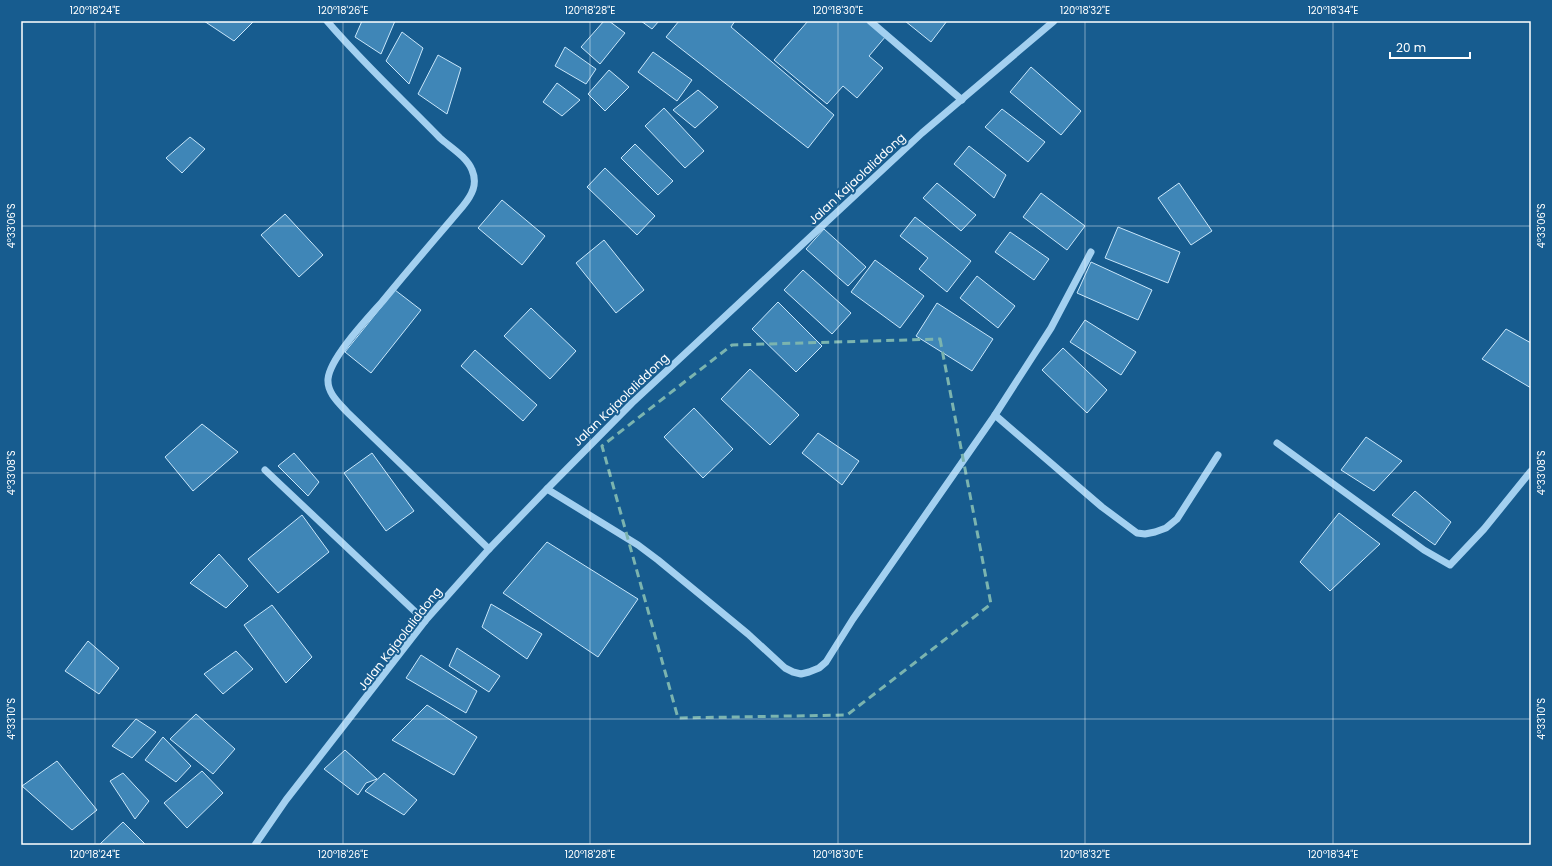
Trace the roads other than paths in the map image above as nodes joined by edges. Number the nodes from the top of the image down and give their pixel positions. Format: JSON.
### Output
{"nodes":[{"id":1,"x":326,"y":21,"type":"edge"},
{"id":2,"x":870,"y":21,"type":"edge"},
{"id":3,"x":1054,"y":21,"type":"edge"},
{"id":4,"x":962,"y":100,"type":"junction"},
{"id":5,"x":1091,"y":252,"type":"dead end"},
{"id":6,"x":995,"y":415,"type":"junction"},
{"id":7,"x":1277,"y":443,"type":"dead end"},
{"id":8,"x":1218,"y":455,"type":"dead end"},
{"id":9,"x":266,"y":470,"type":"dead end"},
{"id":10,"x":1531,"y":471,"type":"edge"},
{"id":11,"x":547,"y":488,"type":"junction"},
{"id":12,"x":489,"y":549,"type":"junction"},
{"id":13,"x":424,"y":621,"type":"junction"},
{"id":14,"x":255,"y":845,"type":"edge"}],
"edges":[{"from":1,"to":12,"type":"street"},
{"from":2,"to":4,"type":"street"},
{"from":3,"to":4,"type":"street","name":"Jalan Kajaolaliddong"},
{"from":4,"to":11,"type":"street","name":"Jalan Kajaolaliddong"},
{"from":5,"to":6,"type":"street"},
{"from":6,"to":8,"type":"street"},
{"from":6,"to":11,"type":"street"},
{"from":7,"to":10,"type":"street"},
{"from":9,"to":13,"type":"street"},
{"from":11,"to":12,"type":"street","name":"Jalan Kajaolaliddong"},
{"from":12,"to":13,"type":"street","name":"Jalan Kajaolaliddong"},
{"from":13,"to":14,"type":"street","name":"Jalan Kajaolaliddong"}]}
